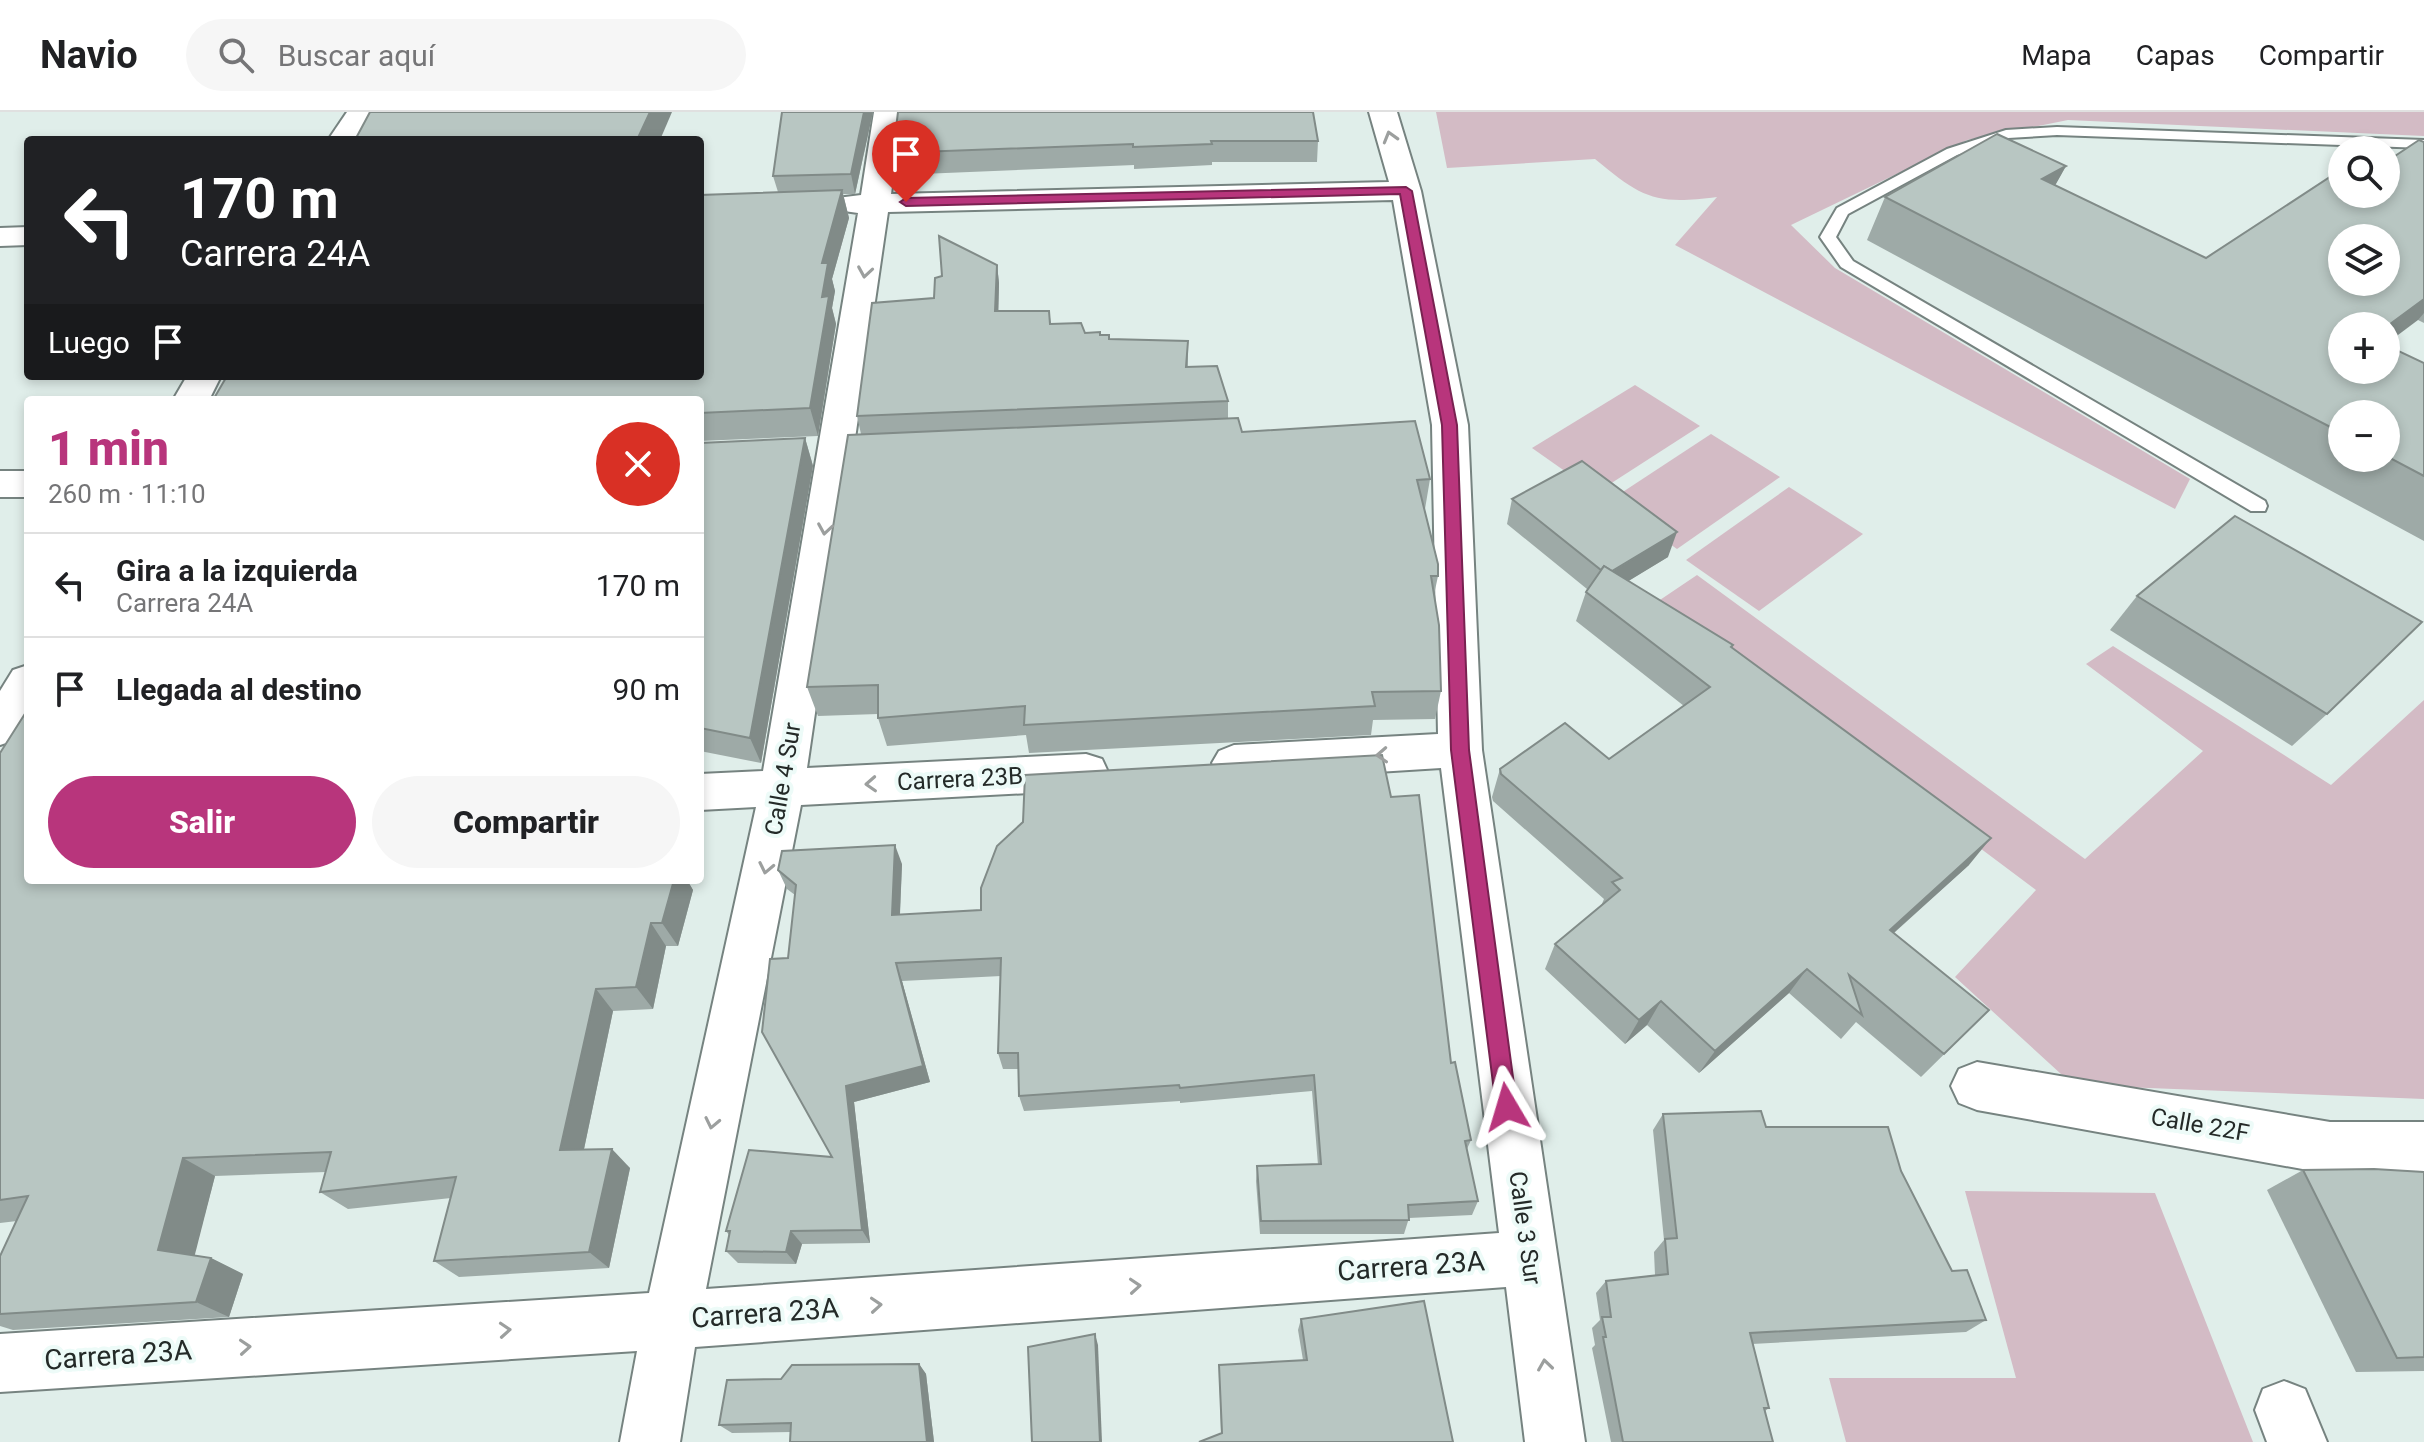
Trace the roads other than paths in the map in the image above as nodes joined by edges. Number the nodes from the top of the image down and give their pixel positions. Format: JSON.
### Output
{"nodes":[{"id":1,"x":361,"y":112,"type":"edge"},
{"id":2,"x":888,"y":112,"type":"edge"},
{"id":3,"x":1383,"y":112,"type":"edge"},
{"id":4,"x":345,"y":136,"type":"edge"},
{"id":5,"x":2424,"y":144,"type":"edge"},
{"id":6,"x":1406,"y":191,"type":"junction"},
{"id":7,"x":875,"y":203,"type":"junction"},
{"id":8,"x":812,"y":205,"type":"edge"},
{"id":9,"x":24,"y":236,"type":"edge"},
{"id":10,"x":0,"y":237,"type":"edge"},
{"id":11,"x":0,"y":484,"type":"edge"},
{"id":12,"x":24,"y":484,"type":"edge"},
{"id":13,"x":2258,"y":506,"type":"dead end"},
{"id":14,"x":24,"y":688,"type":"edge"},
{"id":15,"x":0,"y":727,"type":"edge"},
{"id":16,"x":1460,"y":750,"type":"junction"},
{"id":17,"x":1192,"y":766,"type":"edge"},
{"id":18,"x":1129,"y":769,"type":"edge"},
{"id":19,"x":782,"y":789,"type":"junction"},
{"id":20,"x":704,"y":792,"type":"edge"},
{"id":21,"x":1977,"y":1086,"type":"dead end"},
{"id":22,"x":2424,"y":1148,"type":"edge"},
{"id":23,"x":1530,"y":1258,"type":"junction"},
{"id":24,"x":671,"y":1320,"type":"junction"},
{"id":25,"x":0,"y":1363,"type":"edge"},
{"id":26,"x":650,"y":1442,"type":"edge"},
{"id":27,"x":1555,"y":1442,"type":"edge"}],
"edges":[{"from":1,"to":4,"type":"street"},
{"from":2,"to":7,"type":"street","name":"Calle 4 Sur"},
{"from":6,"to":3,"type":"street","name":"Calle 3 Sur","one_way":true},
{"from":5,"to":13,"type":"lane"},
{"from":6,"to":7,"type":"street"},
{"from":6,"to":16,"type":"street","name":"Calle 3 Sur"},
{"from":7,"to":8,"type":"street"},
{"from":7,"to":19,"type":"street","name":"Calle 4 Sur","one_way":true},
{"from":9,"to":10,"type":"street"},
{"from":11,"to":12,"type":"street"},
{"from":14,"to":15,"type":"street"},
{"from":16,"to":17,"type":"street","one_way":true},
{"from":16,"to":23,"type":"street","name":"Calle 3 Sur"},
{"from":18,"to":19,"type":"street","name":"Carrera 23B","one_way":true},
{"from":19,"to":20,"type":"street","name":"Carrera 23B"},
{"from":19,"to":24,"type":"street","name":"Calle 4 Sur","one_way":true},
{"from":21,"to":22,"type":"street","name":"Calle 22F"},
{"from":24,"to":23,"type":"street","name":"Carrera 23A","one_way":true},
{"from":27,"to":23,"type":"street","name":"Calle 3 Sur","one_way":true},
{"from":25,"to":24,"type":"street","name":"Carrera 23A","one_way":true},
{"from":24,"to":26,"type":"street","name":"Calle 4 Sur"}]}
